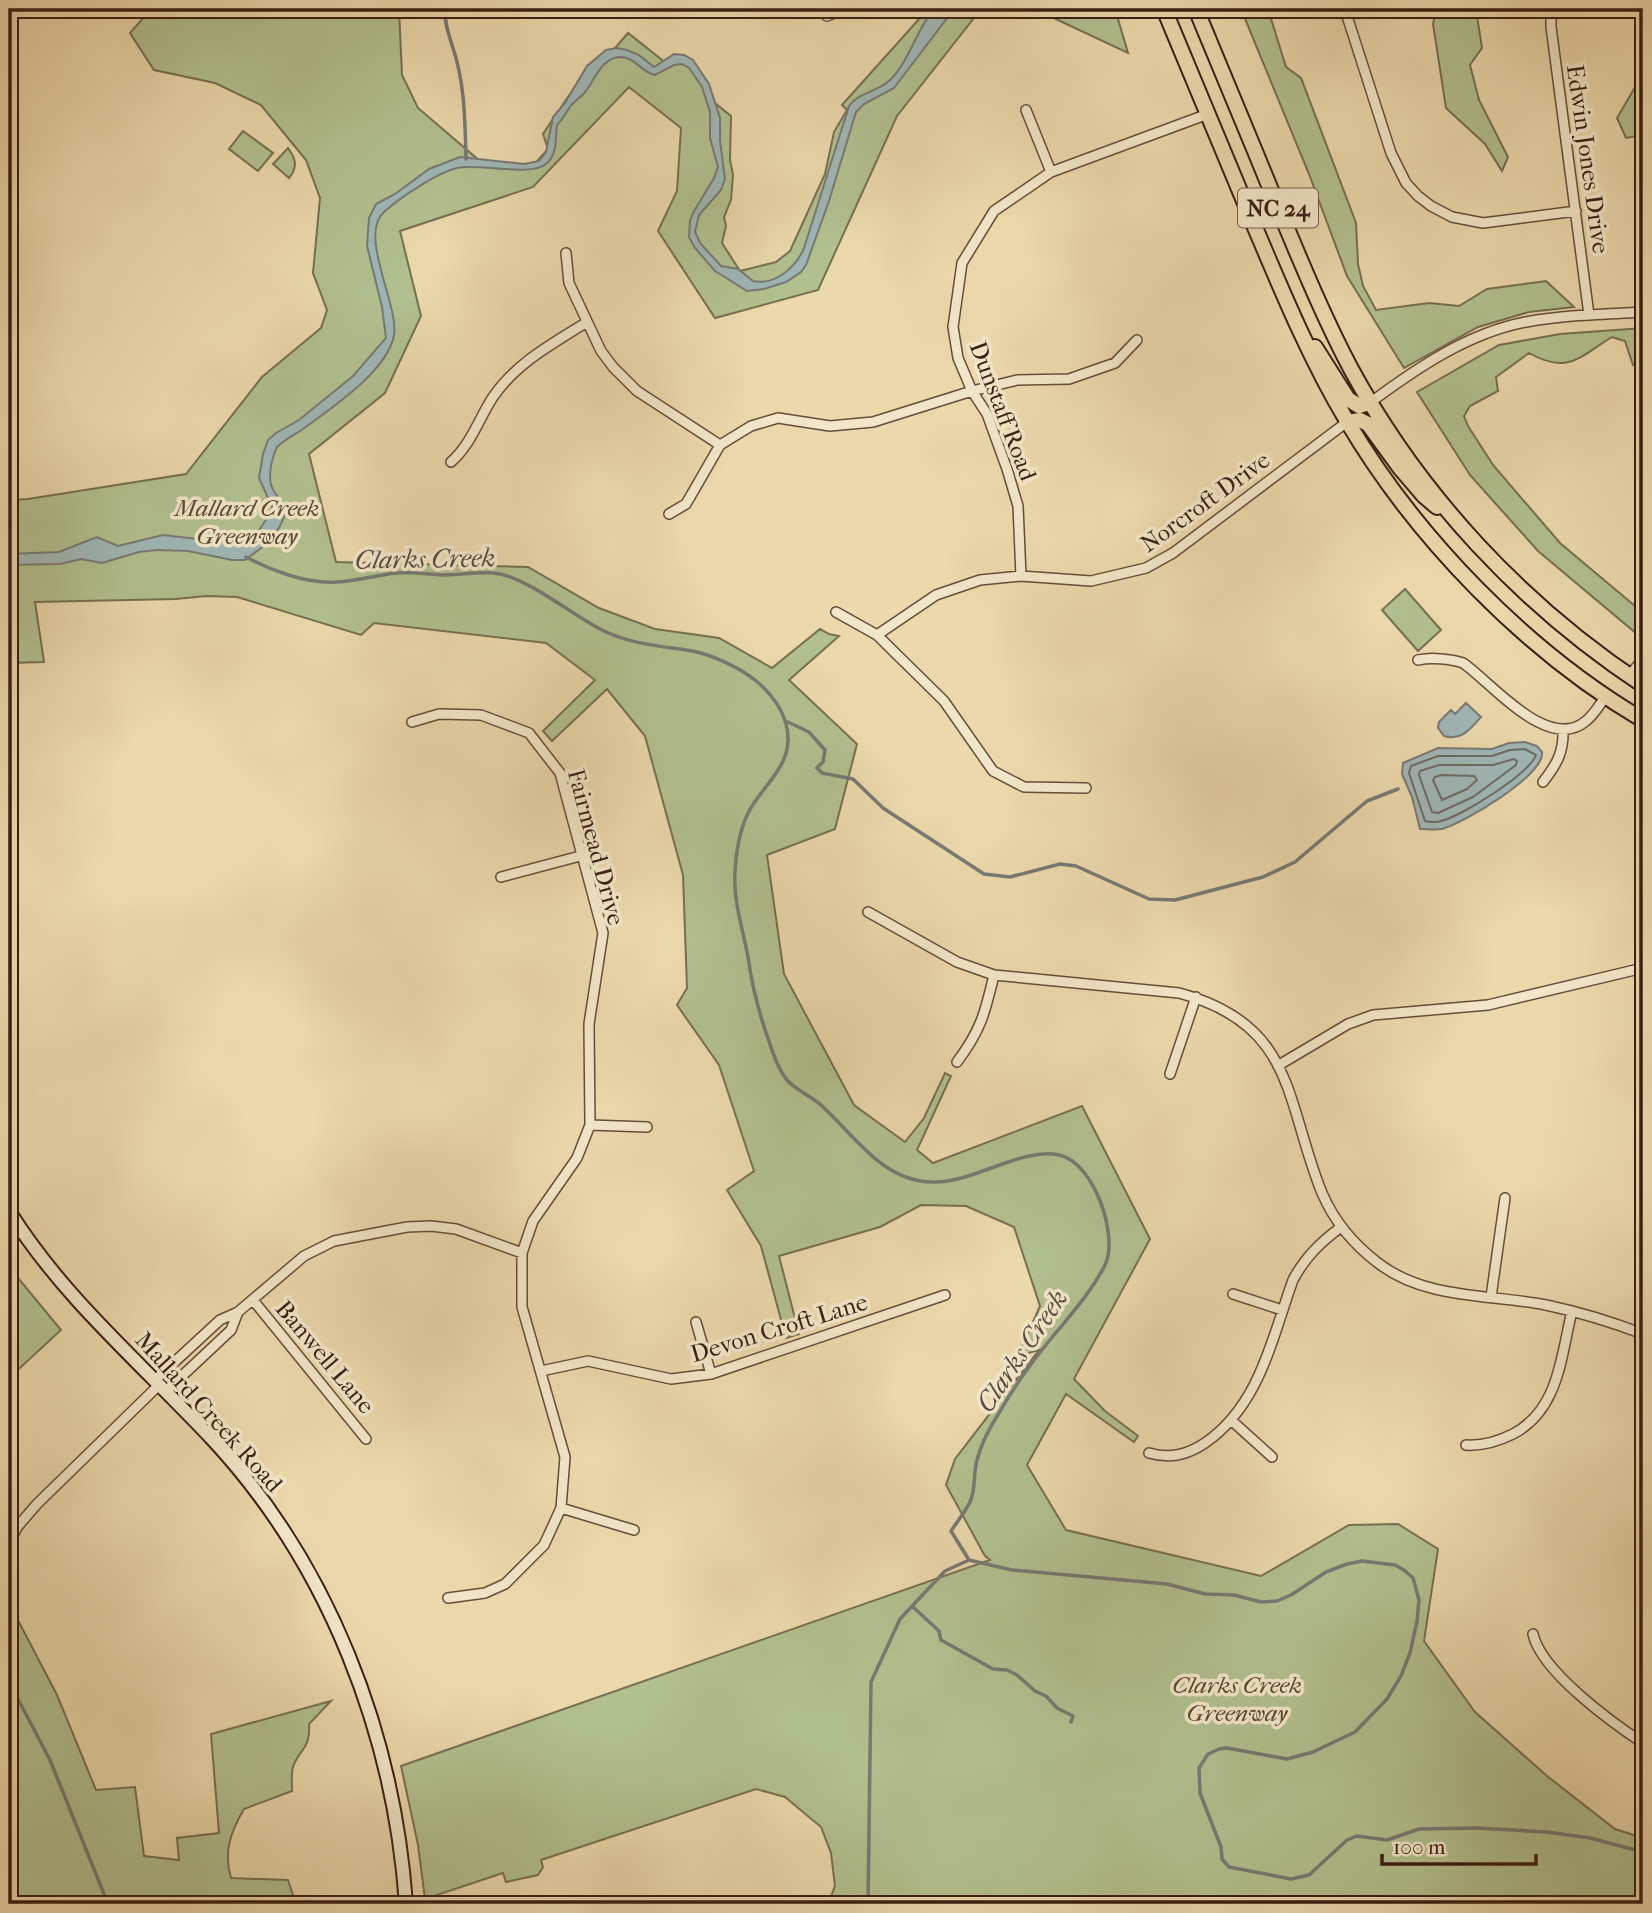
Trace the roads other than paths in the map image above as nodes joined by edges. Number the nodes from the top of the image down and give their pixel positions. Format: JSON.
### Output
{"nodes":[{"id":1,"x":824,"y":9,"type":"edge"},
{"id":2,"x":845,"y":9,"type":"edge"},
{"id":3,"x":1164,"y":9,"type":"edge"},
{"id":4,"x":1196,"y":9,"type":"edge"},
{"id":5,"x":1551,"y":9,"type":"edge"},
{"id":6,"x":1347,"y":16,"type":"dead end"},
{"id":7,"x":1026,"y":110,"type":"dead end"},
{"id":8,"x":1208,"y":114,"type":"junction"},
{"id":9,"x":1051,"y":172,"type":"junction"},
{"id":10,"x":1576,"y":211,"type":"junction"},
{"id":11,"x":566,"y":253,"type":"dead end"},
{"id":12,"x":1643,"y":312,"type":"edge"},
{"id":13,"x":1292,"y":314,"type":"junction"},
{"id":14,"x":1589,"y":315,"type":"junction"},
{"id":15,"x":587,"y":323,"type":"junction"},
{"id":16,"x":1137,"y":340,"type":"dead end"},
{"id":17,"x":972,"y":391,"type":"junction"},
{"id":18,"x":1371,"y":402,"type":"junction"},
{"id":19,"x":1347,"y":422,"type":"junction"},
{"id":20,"x":720,"y":445,"type":"junction"},
{"id":21,"x":451,"y":461,"type":"dead end"},
{"id":22,"x":669,"y":514,"type":"dead end"},
{"id":23,"x":1464,"y":530,"type":"junction"},
{"id":24,"x":1021,"y":576,"type":"junction"},
{"id":25,"x":836,"y":612,"type":"dead end"},
{"id":26,"x":877,"y":635,"type":"junction"},
{"id":27,"x":1643,"y":659,"type":"edge"},
{"id":28,"x":1420,"y":664,"type":"dead end"},
{"id":29,"x":1629,"y":676,"type":"junction"},
{"id":30,"x":1643,"y":685,"type":"edge"},
{"id":31,"x":1606,"y":696,"type":"junction"},
{"id":32,"x":1643,"y":720,"type":"edge"},
{"id":33,"x":412,"y":722,"type":"dead end"},
{"id":34,"x":1563,"y":729,"type":"junction"},
{"id":35,"x":1547,"y":780,"type":"dead end"},
{"id":36,"x":1086,"y":788,"type":"dead end"},
{"id":37,"x":584,"y":855,"type":"junction"},
{"id":38,"x":501,"y":877,"type":"dead end"},
{"id":39,"x":868,"y":912,"type":"dead end"},
{"id":40,"x":1643,"y":968,"type":"edge"},
{"id":41,"x":995,"y":975,"type":"junction"},
{"id":42,"x":1196,"y":997,"type":"junction"},
{"id":43,"x":957,"y":1062,"type":"dead end"},
{"id":44,"x":1279,"y":1065,"type":"junction"},
{"id":45,"x":1170,"y":1074,"type":"dead end"},
{"id":46,"x":590,"y":1125,"type":"junction"},
{"id":47,"x":647,"y":1127,"type":"dead end"},
{"id":48,"x":1505,"y":1198,"type":"dead end"},
{"id":49,"x":9,"y":1211,"type":"edge"},
{"id":50,"x":1341,"y":1227,"type":"junction"},
{"id":51,"x":522,"y":1253,"type":"junction"},
{"id":52,"x":1233,"y":1294,"type":"dead end"},
{"id":53,"x":945,"y":1295,"type":"dead end"},
{"id":54,"x":1491,"y":1297,"type":"junction"},
{"id":55,"x":253,"y":1300,"type":"junction"},
{"id":56,"x":1282,"y":1310,"type":"junction"},
{"id":57,"x":1572,"y":1311,"type":"junction"},
{"id":58,"x":238,"y":1312,"type":"junction"},
{"id":59,"x":696,"y":1322,"type":"dead end"},
{"id":60,"x":1643,"y":1334,"type":"edge"},
{"id":61,"x":541,"y":1371,"type":"junction"},
{"id":62,"x":711,"y":1374,"type":"junction"},
{"id":63,"x":160,"y":1385,"type":"junction"},
{"id":64,"x":1231,"y":1420,"type":"junction"},
{"id":65,"x":366,"y":1439,"type":"dead end"},
{"id":66,"x":1466,"y":1445,"type":"dead end"},
{"id":67,"x":1149,"y":1453,"type":"dead end"},
{"id":68,"x":1272,"y":1457,"type":"dead end"},
{"id":69,"x":561,"y":1508,"type":"junction"},
{"id":70,"x":634,"y":1530,"type":"dead end"},
{"id":71,"x":9,"y":1543,"type":"edge"},
{"id":72,"x":448,"y":1598,"type":"dead end"},
{"id":73,"x":1533,"y":1634,"type":"dead end"},
{"id":74,"x":1643,"y":1743,"type":"edge"},
{"id":75,"x":406,"y":1904,"type":"edge"}],
"edges":[{"from":1,"to":2,"type":"street"},
{"from":3,"to":8,"type":"main road","number":"NC 24"},
{"from":4,"to":18,"type":"main road","number":"NC 24"},
{"from":5,"to":10,"type":"street","name":"Edwin Jones Drive"},
{"from":6,"to":10,"type":"street"},
{"from":7,"to":9,"type":"street"},
{"from":8,"to":9,"type":"street","name":"Dunstaff Road"},
{"from":8,"to":13,"type":"main road","number":"NC 24"},
{"from":9,"to":17,"type":"street","name":"Dunstaff Road"},
{"from":10,"to":14,"type":"street","name":"Edwin Jones Drive"},
{"from":11,"to":15,"type":"street"},
{"from":12,"to":14,"type":"street"},
{"from":13,"to":18,"type":"main road"},
{"from":13,"to":19,"type":"main road","number":"NC 24"},
{"from":14,"to":18,"type":"street"},
{"from":15,"to":20,"type":"street"},
{"from":15,"to":21,"type":"street"},
{"from":16,"to":17,"type":"street"},
{"from":17,"to":20,"type":"street"},
{"from":17,"to":24,"type":"street","name":"Dunstaff Road"},
{"from":18,"to":23,"type":"main road","number":"NC 24"},
{"from":19,"to":23,"type":"main road"},
{"from":19,"to":24,"type":"street","name":"Norcroft Drive"},
{"from":19,"to":31,"type":"main road","number":"NC 24"},
{"from":20,"to":22,"type":"street"},
{"from":23,"to":29,"type":"main road","number":"NC 24"},
{"from":24,"to":26,"type":"street","name":"Norcroft Drive"},
{"from":25,"to":26,"type":"street"},
{"from":26,"to":36,"type":"street"},
{"from":27,"to":29,"type":"street"},
{"from":28,"to":34,"type":"street"},
{"from":29,"to":30,"type":"main road","number":"NC 24"},
{"from":31,"to":32,"type":"main road","number":"NC 24"},
{"from":31,"to":34,"type":"street"},
{"from":33,"to":37,"type":"street","name":"Fairmead Drive"},
{"from":34,"to":35,"type":"street"},
{"from":37,"to":38,"type":"street"},
{"from":37,"to":46,"type":"street","name":"Fairmead Drive"},
{"from":39,"to":41,"type":"street"},
{"from":40,"to":44,"type":"street"},
{"from":41,"to":42,"type":"street"},
{"from":41,"to":43,"type":"street"},
{"from":42,"to":44,"type":"street"},
{"from":42,"to":45,"type":"street"},
{"from":44,"to":50,"type":"street"},
{"from":46,"to":47,"type":"street"},
{"from":46,"to":51,"type":"street","name":"Fairmead Drive"},
{"from":48,"to":54,"type":"street"},
{"from":49,"to":63,"type":"main road","name":"Mallard Creek Road"},
{"from":50,"to":54,"type":"street"},
{"from":50,"to":56,"type":"street"},
{"from":51,"to":55,"type":"street"},
{"from":51,"to":61,"type":"street","name":"Fairmead Drive"},
{"from":52,"to":56,"type":"street"},
{"from":53,"to":62,"type":"street","name":"Devon Croft Lane"},
{"from":54,"to":57,"type":"street"},
{"from":55,"to":58,"type":"street"},
{"from":55,"to":65,"type":"street","name":"Banwell Lane"},
{"from":56,"to":64,"type":"street"},
{"from":57,"to":60,"type":"street"},
{"from":57,"to":66,"type":"street"},
{"from":58,"to":63,"type":"street"},
{"from":58,"to":63,"type":"street"},
{"from":59,"to":62,"type":"street"},
{"from":61,"to":62,"type":"street","name":"Devon Croft Lane"},
{"from":61,"to":69,"type":"street","name":"Fairmead Drive"},
{"from":63,"to":71,"type":"street"},
{"from":63,"to":75,"type":"main road","name":"Mallard Creek Road"},
{"from":64,"to":67,"type":"street"},
{"from":64,"to":68,"type":"street"},
{"from":69,"to":70,"type":"street"},
{"from":69,"to":72,"type":"street","name":"Fairmead Drive"},
{"from":73,"to":74,"type":"street"}]}
